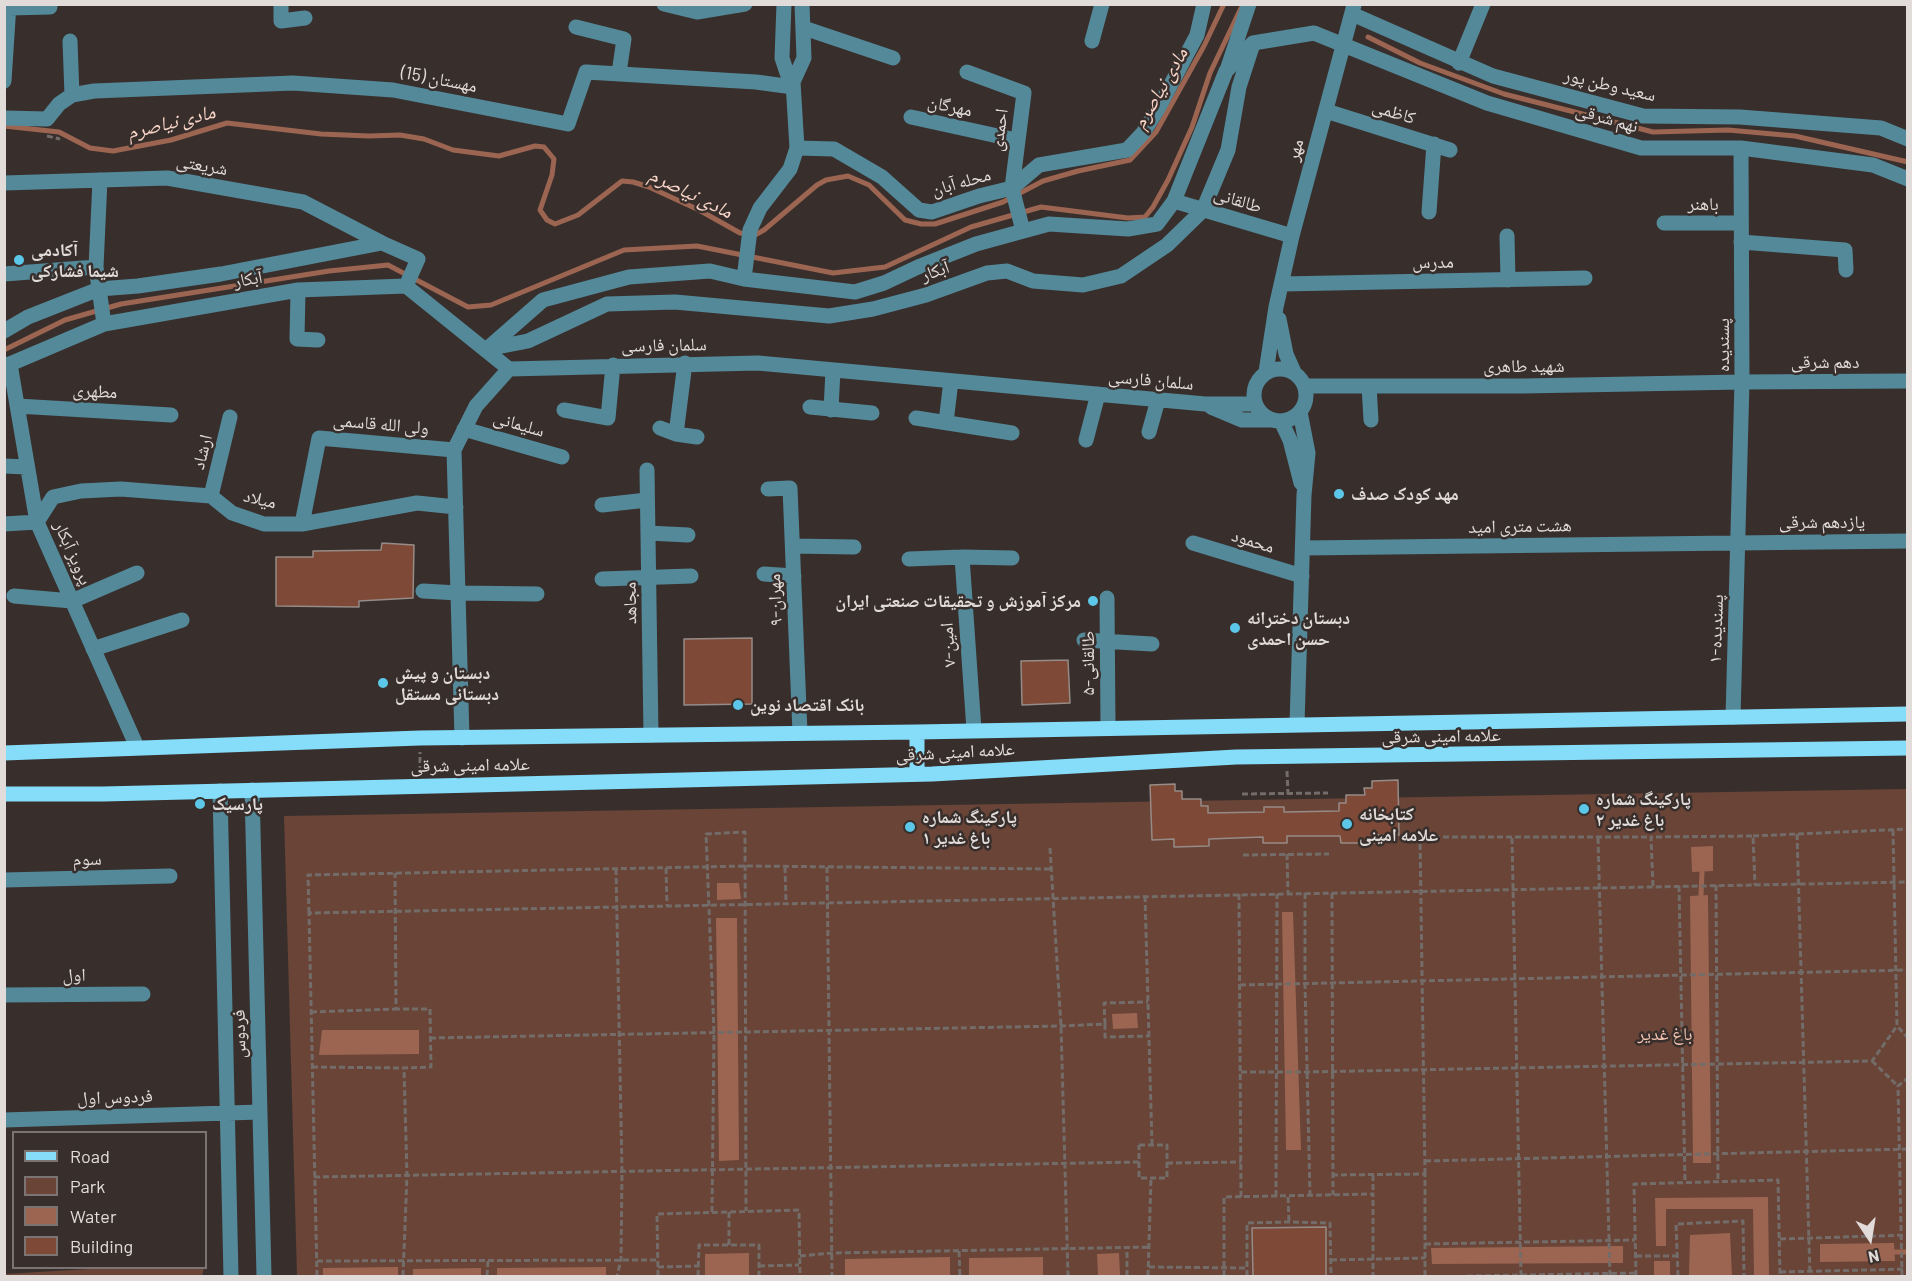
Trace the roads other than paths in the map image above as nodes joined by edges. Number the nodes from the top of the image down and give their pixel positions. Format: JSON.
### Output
{"nodes":[{"id":1,"x":281,"y":4,"type":"edge"},
{"id":2,"x":664,"y":4,"type":"edge"},
{"id":3,"x":745,"y":4,"type":"edge"},
{"id":4,"x":784,"y":4,"type":"edge"},
{"id":5,"x":802,"y":4,"type":"edge"},
{"id":6,"x":1102,"y":4,"type":"edge"},
{"id":7,"x":1204,"y":4,"type":"edge"},
{"id":8,"x":1249,"y":4,"type":"edge"},
{"id":9,"x":1483,"y":4,"type":"edge"},
{"id":10,"x":9,"y":6,"type":"edge"},
{"id":11,"x":50,"y":7,"type":"dead end"},
{"id":12,"x":1353,"y":9,"type":"edge"},
{"id":13,"x":305,"y":18,"type":"dead end"},
{"id":14,"x":576,"y":27,"type":"dead end"},
{"id":15,"x":804,"y":28,"type":"junction"},
{"id":16,"x":6,"y":35,"type":"edge"},
{"id":17,"x":70,"y":41,"type":"dead end"},
{"id":18,"x":1092,"y":41,"type":"dead end"},
{"id":19,"x":1253,"y":43,"type":"junction"},
{"id":20,"x":1343,"y":44,"type":"junction"},
{"id":21,"x":893,"y":58,"type":"dead end"},
{"id":22,"x":1459,"y":63,"type":"junction"},
{"id":23,"x":1226,"y":71,"type":"junction"},
{"id":24,"x":967,"y":72,"type":"dead end"},
{"id":25,"x":619,"y":73,"type":"junction"},
{"id":26,"x":4,"y":81,"type":"edge"},
{"id":27,"x":793,"y":85,"type":"junction"},
{"id":28,"x":72,"y":95,"type":"junction"},
{"id":29,"x":1326,"y":111,"type":"junction"},
{"id":30,"x":911,"y":117,"type":"dead end"},
{"id":31,"x":4,"y":118,"type":"edge"},
{"id":32,"x":1906,"y":134,"type":"edge"},
{"id":33,"x":1016,"y":140,"type":"junction"},
{"id":34,"x":1434,"y":144,"type":"junction"},
{"id":35,"x":797,"y":148,"type":"junction"},
{"id":36,"x":1741,"y":148,"type":"junction"},
{"id":37,"x":1450,"y":150,"type":"dead end"},
{"id":38,"x":1908,"y":179,"type":"edge"},
{"id":39,"x":100,"y":180,"type":"junction"},
{"id":40,"x":4,"y":183,"type":"edge"},
{"id":41,"x":1011,"y":188,"type":"junction"},
{"id":42,"x":1173,"y":201,"type":"junction"},
{"id":43,"x":1203,"y":210,"type":"junction"},
{"id":44,"x":1429,"y":212,"type":"dead end"},
{"id":45,"x":1664,"y":223,"type":"dead end"},
{"id":46,"x":1741,"y":223,"type":"junction"},
{"id":47,"x":1023,"y":231,"type":"junction"},
{"id":48,"x":1292,"y":236,"type":"junction"},
{"id":49,"x":1507,"y":236,"type":"dead end"},
{"id":50,"x":1741,"y":242,"type":"junction"},
{"id":51,"x":382,"y":243,"type":"junction"},
{"id":52,"x":96,"y":267,"type":"junction"},
{"id":53,"x":1846,"y":270,"type":"dead end"},
{"id":54,"x":4,"y":274,"type":"edge"},
{"id":55,"x":744,"y":279,"type":"junction"},
{"id":56,"x":1585,"y":279,"type":"dead end"},
{"id":57,"x":1508,"y":280,"type":"junction"},
{"id":58,"x":1282,"y":284,"type":"junction"},
{"id":59,"x":406,"y":286,"type":"junction"},
{"id":60,"x":99,"y":289,"type":"junction"},
{"id":61,"x":298,"y":290,"type":"junction"},
{"id":62,"x":1276,"y":307,"type":"junction"},
{"id":63,"x":104,"y":324,"type":"junction"},
{"id":64,"x":4,"y":331,"type":"edge"},
{"id":65,"x":318,"y":340,"type":"dead end"},
{"id":66,"x":487,"y":349,"type":"junction"},
{"id":67,"x":686,"y":363,"type":"junction"},
{"id":68,"x":7,"y":364,"type":"edge"},
{"id":69,"x":613,"y":365,"type":"junction"},
{"id":70,"x":509,"y":369,"type":"junction"},
{"id":71,"x":833,"y":370,"type":"junction"},
{"id":72,"x":1266,"y":372,"type":"junction"},
{"id":73,"x":1294,"y":372,"type":"junction"},
{"id":74,"x":951,"y":381,"type":"junction"},
{"id":75,"x":1908,"y":381,"type":"edge"},
{"id":76,"x":1742,"y":382,"type":"junction"},
{"id":77,"x":1305,"y":386,"type":"junction"},
{"id":78,"x":1369,"y":386,"type":"junction"},
{"id":79,"x":1098,"y":394,"type":"junction"},
{"id":80,"x":1158,"y":400,"type":"junction"},
{"id":81,"x":1205,"y":404,"type":"junction"},
{"id":82,"x":1255,"y":404,"type":"junction"},
{"id":83,"x":16,"y":406,"type":"junction"},
{"id":84,"x":810,"y":407,"type":"dead end"},
{"id":85,"x":564,"y":410,"type":"dead end"},
{"id":86,"x":831,"y":410,"type":"junction"},
{"id":87,"x":1300,"y":412,"type":"junction"},
{"id":88,"x":872,"y":413,"type":"dead end"},
{"id":89,"x":171,"y":415,"type":"dead end"},
{"id":90,"x":230,"y":417,"type":"dead end"},
{"id":91,"x":916,"y":417,"type":"dead end"},
{"id":92,"x":1371,"y":420,"type":"dead end"},
{"id":93,"x":1277,"y":421,"type":"junction"},
{"id":94,"x":946,"y":422,"type":"junction"},
{"id":95,"x":660,"y":428,"type":"dead end"},
{"id":96,"x":464,"y":429,"type":"junction"},
{"id":97,"x":1149,"y":432,"type":"dead end"},
{"id":98,"x":1012,"y":433,"type":"dead end"},
{"id":99,"x":676,"y":434,"type":"junction"},
{"id":100,"x":697,"y":437,"type":"dead end"},
{"id":101,"x":1086,"y":440,"type":"dead end"},
{"id":102,"x":454,"y":450,"type":"junction"},
{"id":103,"x":562,"y":457,"type":"dead end"},
{"id":104,"x":4,"y":466,"type":"edge"},
{"id":105,"x":27,"y":467,"type":"junction"},
{"id":106,"x":646,"y":470,"type":"dead end"},
{"id":107,"x":768,"y":489,"type":"dead end"},
{"id":108,"x":1304,"y":495,"type":"junction"},
{"id":109,"x":211,"y":496,"type":"junction"},
{"id":110,"x":647,"y":500,"type":"junction"},
{"id":111,"x":602,"y":505,"type":"dead end"},
{"id":112,"x":456,"y":507,"type":"junction"},
{"id":113,"x":37,"y":522,"type":"junction"},
{"id":114,"x":4,"y":524,"type":"edge"},
{"id":115,"x":302,"y":524,"type":"junction"},
{"id":116,"x":648,"y":533,"type":"junction"},
{"id":117,"x":688,"y":535,"type":"dead end"},
{"id":118,"x":1908,"y":541,"type":"edge"},
{"id":119,"x":1737,"y":542,"type":"junction"},
{"id":120,"x":1193,"y":543,"type":"dead end"},
{"id":121,"x":793,"y":546,"type":"junction"},
{"id":122,"x":854,"y":547,"type":"dead end"},
{"id":123,"x":1303,"y":548,"type":"junction"},
{"id":124,"x":962,"y":557,"type":"junction"},
{"id":125,"x":1012,"y":558,"type":"dead end"},
{"id":126,"x":909,"y":559,"type":"dead end"},
{"id":127,"x":138,"y":573,"type":"dead end"},
{"id":128,"x":764,"y":573,"type":"dead end"},
{"id":129,"x":649,"y":576,"type":"junction"},
{"id":130,"x":691,"y":576,"type":"dead end"},
{"id":131,"x":794,"y":576,"type":"junction"},
{"id":132,"x":1302,"y":576,"type":"junction"},
{"id":133,"x":602,"y":579,"type":"dead end"},
{"id":134,"x":423,"y":591,"type":"dead end"},
{"id":135,"x":458,"y":593,"type":"junction"},
{"id":136,"x":537,"y":594,"type":"dead end"},
{"id":137,"x":14,"y":596,"type":"dead end"},
{"id":138,"x":1107,"y":598,"type":"dead end"},
{"id":139,"x":72,"y":601,"type":"junction"},
{"id":140,"x":182,"y":620,"type":"dead end"},
{"id":141,"x":1084,"y":640,"type":"dead end"},
{"id":142,"x":1107,"y":641,"type":"junction"},
{"id":143,"x":1152,"y":644,"type":"dead end"},
{"id":144,"x":93,"y":649,"type":"junction"},
{"id":145,"x":1908,"y":714,"type":"edge"},
{"id":146,"x":1733,"y":717,"type":"junction"},
{"id":147,"x":1297,"y":724,"type":"junction"},
{"id":148,"x":1108,"y":727,"type":"junction"},
{"id":149,"x":974,"y":730,"type":"junction"},
{"id":150,"x":916,"y":732,"type":"junction"},
{"id":151,"x":800,"y":733,"type":"junction"},
{"id":152,"x":651,"y":735,"type":"junction"},
{"id":153,"x":462,"y":738,"type":"junction"},
{"id":154,"x":137,"y":747,"type":"junction"},
{"id":155,"x":1908,"y":748,"type":"edge"},
{"id":156,"x":4,"y":753,"type":"edge"},
{"id":157,"x":916,"y":774,"type":"junction"},
{"id":158,"x":252,"y":790,"type":"junction"},
{"id":159,"x":220,"y":791,"type":"junction"},
{"id":160,"x":4,"y":794,"type":"edge"},
{"id":161,"x":170,"y":876,"type":"dead end"},
{"id":162,"x":4,"y":880,"type":"edge"},
{"id":163,"x":143,"y":994,"type":"dead end"},
{"id":164,"x":4,"y":995,"type":"edge"},
{"id":165,"x":260,"y":1112,"type":"junction"},
{"id":166,"x":227,"y":1113,"type":"junction"},
{"id":167,"x":4,"y":1120,"type":"edge"},
{"id":168,"x":231,"y":1276,"type":"edge"},
{"id":169,"x":264,"y":1276,"type":"edge"}],
"edges":[{"from":1,"to":13,"type":"street"},
{"from":2,"to":3,"type":"street"},
{"from":4,"to":27,"type":"street"},
{"from":5,"to":15,"type":"street"},
{"from":6,"to":18,"type":"street"},
{"from":7,"to":41,"type":"street"},
{"from":8,"to":23,"type":"street"},
{"from":9,"to":22,"type":"street"},
{"from":10,"to":11,"type":"street"},
{"from":10,"to":16,"type":"street"},
{"from":12,"to":20,"type":"street","name":"مهر"},
{"from":12,"to":22,"type":"street","name":"سعید وطن پور"},
{"from":14,"to":25,"type":"street"},
{"from":15,"to":21,"type":"street"},
{"from":15,"to":27,"type":"street"},
{"from":16,"to":26,"type":"street"},
{"from":17,"to":28,"type":"street"},
{"from":19,"to":20,"type":"street"},
{"from":19,"to":23,"type":"street","name":"آبکار"},
{"from":19,"to":43,"type":"street","name":"آبکار"},
{"from":20,"to":29,"type":"street","name":"مهر"},
{"from":20,"to":36,"type":"street","name":"نهم شرقی"},
{"from":22,"to":32,"type":"street","name":"سعید وطن پور"},
{"from":23,"to":42,"type":"street","name":"آبکار"},
{"from":24,"to":33,"type":"street","name":"احمدی"},
{"from":25,"to":27,"type":"street","name":"مهستان (15)"},
{"from":25,"to":28,"type":"street","name":"مهستان (15)"},
{"from":27,"to":35,"type":"street"},
{"from":28,"to":31,"type":"street"},
{"from":29,"to":34,"type":"street","name":"کاظمی"},
{"from":29,"to":48,"type":"street","name":"مهر"},
{"from":30,"to":33,"type":"street","name":"مهرگان"},
{"from":33,"to":41,"type":"street","name":"احمدی"},
{"from":34,"to":37,"type":"street","name":"کاظمی"},
{"from":34,"to":44,"type":"street"},
{"from":35,"to":41,"type":"street","name":"محله آبان"},
{"from":35,"to":55,"type":"street"},
{"from":36,"to":38,"type":"street","name":"نهم شرقی"},
{"from":36,"to":46,"type":"street","name":"پسندیده"},
{"from":39,"to":40,"type":"street","name":"شریعتی"},
{"from":39,"to":51,"type":"street","name":"شریعتی"},
{"from":39,"to":52,"type":"street"},
{"from":41,"to":47,"type":"street","name":"احمدی"},
{"from":42,"to":43,"type":"street","name":"طالقانی"},
{"from":42,"to":47,"type":"street","name":"آبکار"},
{"from":43,"to":48,"type":"street","name":"طالقانی"},
{"from":43,"to":66,"type":"street","name":"آبکار"},
{"from":45,"to":46,"type":"street","name":"باهنر"},
{"from":46,"to":50,"type":"street","name":"پسندیده"},
{"from":47,"to":55,"type":"street","name":"آبکار"},
{"from":48,"to":58,"type":"street","name":"مهر"},
{"from":49,"to":57,"type":"street"},
{"from":50,"to":53,"type":"street"},
{"from":50,"to":76,"type":"street","name":"پسندیده"},
{"from":51,"to":59,"type":"street"},
{"from":51,"to":60,"type":"street","name":"آبکار"},
{"from":52,"to":54,"type":"street"},
{"from":52,"to":60,"type":"street"},
{"from":55,"to":66,"type":"street","name":"آبکار"},
{"from":56,"to":57,"type":"street","name":"مدرس"},
{"from":57,"to":58,"type":"street","name":"مدرس"},
{"from":58,"to":62,"type":"street","name":"مهر"},
{"from":59,"to":61,"type":"street","name":"آبکار"},
{"from":59,"to":66,"type":"street"},
{"from":60,"to":63,"type":"street"},
{"from":60,"to":64,"type":"street","name":"آبکار"},
{"from":61,"to":63,"type":"street","name":"آبکار"},
{"from":61,"to":65,"type":"street"},
{"from":62,"to":72,"type":"street","name":"مهر"},
{"from":62,"to":73,"type":"street","name":"مهر"},
{"from":63,"to":68,"type":"street","name":"آبکار"},
{"from":66,"to":70,"type":"street"},
{"from":67,"to":69,"type":"street","name":"سلمان فارسی"},
{"from":67,"to":71,"type":"street","name":"سلمان فارسی"},
{"from":67,"to":99,"type":"street"},
{"from":68,"to":83,"type":"street","name":"پرویز آبکار"},
{"from":69,"to":70,"type":"street","name":"سلمان فارسی"},
{"from":69,"to":85,"type":"street"},
{"from":70,"to":96,"type":"street"},
{"from":71,"to":74,"type":"street","name":"سلمان فارسی"},
{"from":71,"to":86,"type":"street"},
{"from":72,"to":73,"type":"street"},
{"from":72,"to":82,"type":"street"},
{"from":73,"to":77,"type":"street"},
{"from":74,"to":79,"type":"street","name":"سلمان فارسی"},
{"from":74,"to":94,"type":"street"},
{"from":75,"to":76,"type":"street","name":"دهم شرقی"},
{"from":76,"to":78,"type":"street","name":"شهید طاهری"},
{"from":76,"to":119,"type":"street","name":"پسندیده"},
{"from":77,"to":78,"type":"street","name":"شهید طاهری"},
{"from":77,"to":87,"type":"street"},
{"from":78,"to":92,"type":"street"},
{"from":79,"to":80,"type":"street","name":"سلمان فارسی"},
{"from":79,"to":101,"type":"street"},
{"from":80,"to":81,"type":"street","name":"سلمان فارسی"},
{"from":80,"to":97,"type":"street"},
{"from":81,"to":82,"type":"street","name":"سلمان فارسی"},
{"from":81,"to":93,"type":"street","name":"سلمان فارسی"},
{"from":82,"to":93,"type":"street"},
{"from":83,"to":89,"type":"street","name":"مطهری"},
{"from":83,"to":105,"type":"street","name":"پرویز آبکار"},
{"from":84,"to":86,"type":"street"},
{"from":86,"to":88,"type":"street"},
{"from":87,"to":93,"type":"street"},
{"from":87,"to":108,"type":"street"},
{"from":90,"to":109,"type":"street","name":"ارشاد"},
{"from":91,"to":94,"type":"street"},
{"from":93,"to":108,"type":"street"},
{"from":94,"to":98,"type":"street"},
{"from":95,"to":99,"type":"street"},
{"from":96,"to":102,"type":"street"},
{"from":96,"to":103,"type":"street","name":"سلیمانی"},
{"from":99,"to":100,"type":"street"},
{"from":102,"to":112,"type":"street"},
{"from":102,"to":115,"type":"street","name":"ولی الله قاسمی"},
{"from":104,"to":105,"type":"street"},
{"from":105,"to":113,"type":"street","name":"پرویز آبکار"},
{"from":106,"to":110,"type":"street","name":"مجاهد"},
{"from":107,"to":121,"type":"street","name":"۹-مهران"},
{"from":108,"to":123,"type":"street"},
{"from":109,"to":113,"type":"street"},
{"from":109,"to":115,"type":"street","name":"میلاد"},
{"from":110,"to":111,"type":"street"},
{"from":110,"to":116,"type":"street","name":"مجاهد"},
{"from":112,"to":115,"type":"street","name":"میلاد"},
{"from":112,"to":135,"type":"street"},
{"from":113,"to":114,"type":"street"},
{"from":113,"to":139,"type":"street","name":"پرویز آبکار"},
{"from":116,"to":117,"type":"street"},
{"from":116,"to":129,"type":"street","name":"مجاهد"},
{"from":118,"to":119,"type":"street","name":"یازدهم شرقی"},
{"from":119,"to":123,"type":"street","name":"هشت متری امید"},
{"from":119,"to":146,"type":"street","name":"۱-پسندیده"},
{"from":120,"to":132,"type":"street","name":"محمود"},
{"from":121,"to":122,"type":"street"},
{"from":121,"to":131,"type":"street","name":"۹-مهران"},
{"from":123,"to":132,"type":"street"},
{"from":124,"to":125,"type":"street"},
{"from":124,"to":126,"type":"street"},
{"from":124,"to":149,"type":"street","name":"۷-امین"},
{"from":127,"to":139,"type":"street"},
{"from":128,"to":131,"type":"street"},
{"from":129,"to":130,"type":"street"},
{"from":129,"to":133,"type":"street"},
{"from":129,"to":152,"type":"street","name":"مجاهد"},
{"from":131,"to":151,"type":"street","name":"۹-مهران"},
{"from":132,"to":147,"type":"street"},
{"from":134,"to":135,"type":"street"},
{"from":135,"to":136,"type":"street"},
{"from":135,"to":153,"type":"street"},
{"from":137,"to":139,"type":"street"},
{"from":138,"to":142,"type":"street","name":"۵-طالقانی"},
{"from":139,"to":144,"type":"street","name":"پرویز آبکار"},
{"from":140,"to":144,"type":"street"},
{"from":141,"to":142,"type":"street"},
{"from":142,"to":143,"type":"street"},
{"from":142,"to":148,"type":"street","name":"۵-طالقانی"},
{"from":144,"to":154,"type":"street","name":"پرویز آبکار"},
{"from":145,"to":146,"type":"main road","name":"علامه امینی شرقی"},
{"from":146,"to":147,"type":"main road","name":"علامه امینی شرقی"},
{"from":147,"to":148,"type":"main road","name":"علامه امینی شرقی"},
{"from":148,"to":149,"type":"main road","name":"علامه امینی شرقی"},
{"from":149,"to":150,"type":"main road","name":"علامه امینی شرقی"},
{"from":150,"to":151,"type":"main road","name":"علامه امینی شرقی"},
{"from":150,"to":157,"type":"main road"},
{"from":151,"to":152,"type":"main road","name":"علامه امینی شرقی"},
{"from":152,"to":153,"type":"main road","name":"علامه امینی شرقی"},
{"from":153,"to":154,"type":"main road","name":"علامه امینی شرقی"},
{"from":154,"to":156,"type":"main road","name":"علامه امینی شرقی"},
{"from":155,"to":157,"type":"main road","name":"علامه امینی شرقی"},
{"from":157,"to":158,"type":"main road","name":"علامه امینی شرقی"},
{"from":158,"to":159,"type":"main road","name":"علامه امینی شرقی"},
{"from":158,"to":165,"type":"street","name":"فردوس"},
{"from":159,"to":160,"type":"main road","name":"علامه امینی شرقی"},
{"from":159,"to":166,"type":"street","name":"فردوس"},
{"from":161,"to":162,"type":"street","name":"سوم"},
{"from":163,"to":164,"type":"street","name":"اول"},
{"from":165,"to":166,"type":"street","name":"فردوس اول"},
{"from":165,"to":169,"type":"street","name":"فردوس"},
{"from":166,"to":167,"type":"street","name":"فردوس اول"},
{"from":166,"to":168,"type":"street","name":"فردوس"}]}
